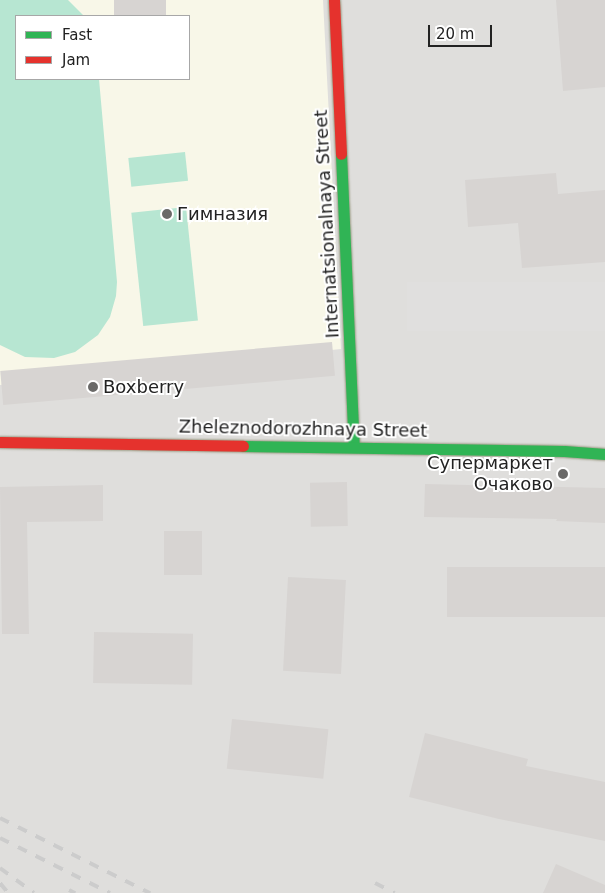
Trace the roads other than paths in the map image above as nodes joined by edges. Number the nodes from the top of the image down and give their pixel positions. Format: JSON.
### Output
{"nodes":[{"id":1,"x":334,"y":0,"type":"edge"},
{"id":2,"x":0,"y":442,"type":"edge"},
{"id":3,"x":354,"y":447,"type":"junction"},
{"id":4,"x":605,"y":454,"type":"edge"}],
"edges":[{"from":1,"to":3,"type":"main road","name":"Internatsionalnaya Street"},
{"from":2,"to":3,"type":"main road","name":"Zheleznodorozhnaya Street"},
{"from":3,"to":4,"type":"main road","name":"Zheleznodorozhnaya Street"}]}
